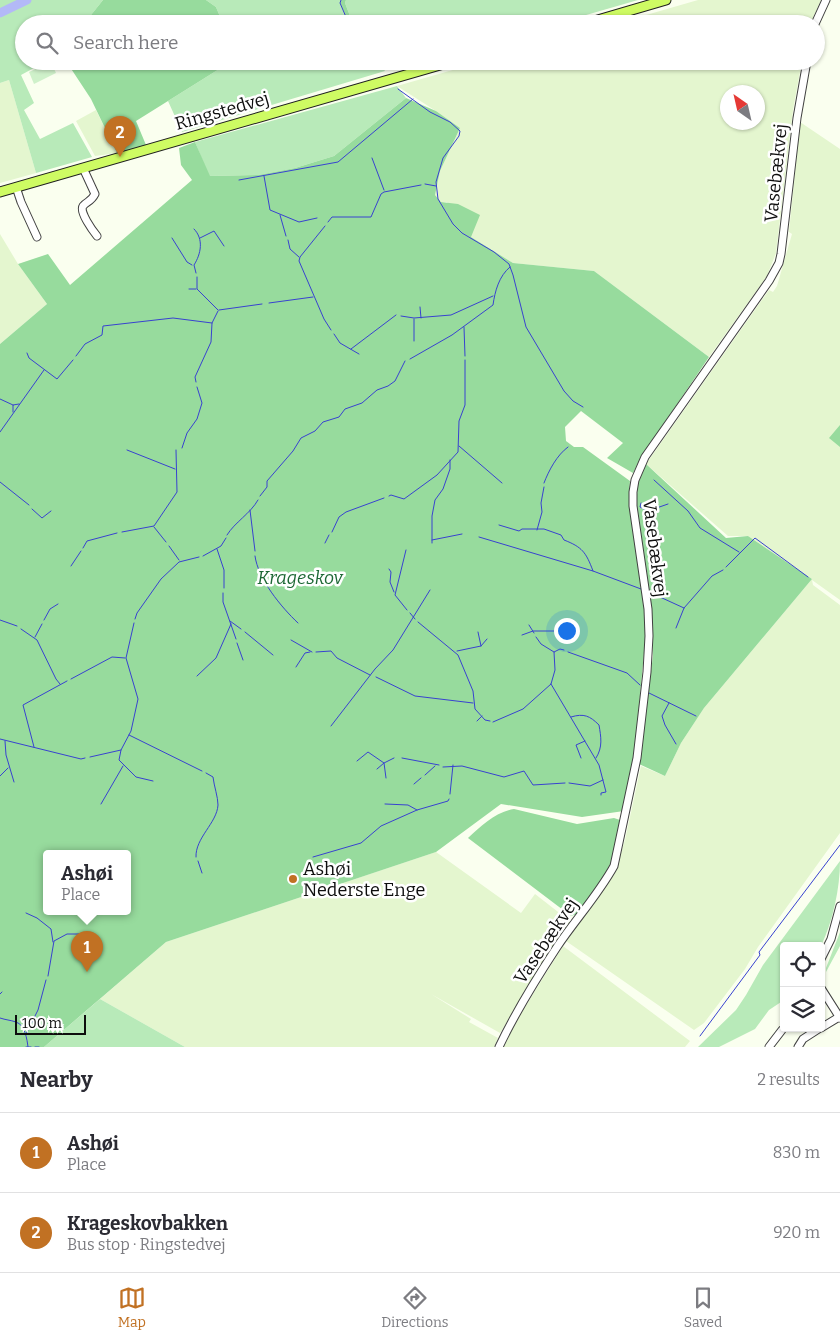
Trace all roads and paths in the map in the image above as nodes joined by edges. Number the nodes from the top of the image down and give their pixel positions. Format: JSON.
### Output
{"nodes":[{"id":1,"x":666,"y":0,"type":"edge"},
{"id":2,"x":826,"y":0,"type":"edge"},
{"id":3,"x":615,"y":15,"type":"edge"},
{"id":4,"x":819,"y":15,"type":"edge"},
{"id":5,"x":423,"y":70,"type":"edge"},
{"id":6,"x":805,"y":70,"type":"edge"},
{"id":7,"x":82,"y":168,"type":"junction"},
{"id":8,"x":16,"y":187,"type":"junction"},
{"id":9,"x":0,"y":192,"type":"edge"},
{"id":10,"x":97,"y":236,"type":"dead end"},
{"id":11,"x":37,"y":237,"type":"dead end"},
{"id":12,"x":840,"y":906,"type":"edge"},
{"id":13,"x":825,"y":951,"type":"edge"},
{"id":14,"x":825,"y":994,"type":"edge"},
{"id":15,"x":840,"y":1017,"type":"edge"},
{"id":16,"x":825,"y":1026,"type":"edge"},
{"id":17,"x":780,"y":1032,"type":"edge"},
{"id":18,"x":814,"y":1032,"type":"edge"},
{"id":19,"x":499,"y":1047,"type":"edge"},
{"id":20,"x":769,"y":1047,"type":"edge"},
{"id":21,"x":798,"y":1047,"type":"edge"}],
"edges":[{"from":1,"to":3,"type":"main road"},
{"from":2,"to":4,"type":"street"},
{"from":5,"to":7,"type":"main road","name":"Ringstedvej"},
{"from":6,"to":19,"type":"street","name":"Vasebækvej"},
{"from":7,"to":8,"type":"main road","name":"Ringstedvej"},
{"from":7,"to":10,"type":"street"},
{"from":8,"to":9,"type":"main road","name":"Ringstedvej"},
{"from":8,"to":11,"type":"street"},
{"from":12,"to":13,"type":"street"},
{"from":14,"to":15,"type":"street"},
{"from":15,"to":16,"type":"street"},
{"from":17,"to":20,"type":"street"},
{"from":18,"to":21,"type":"street"}]}
